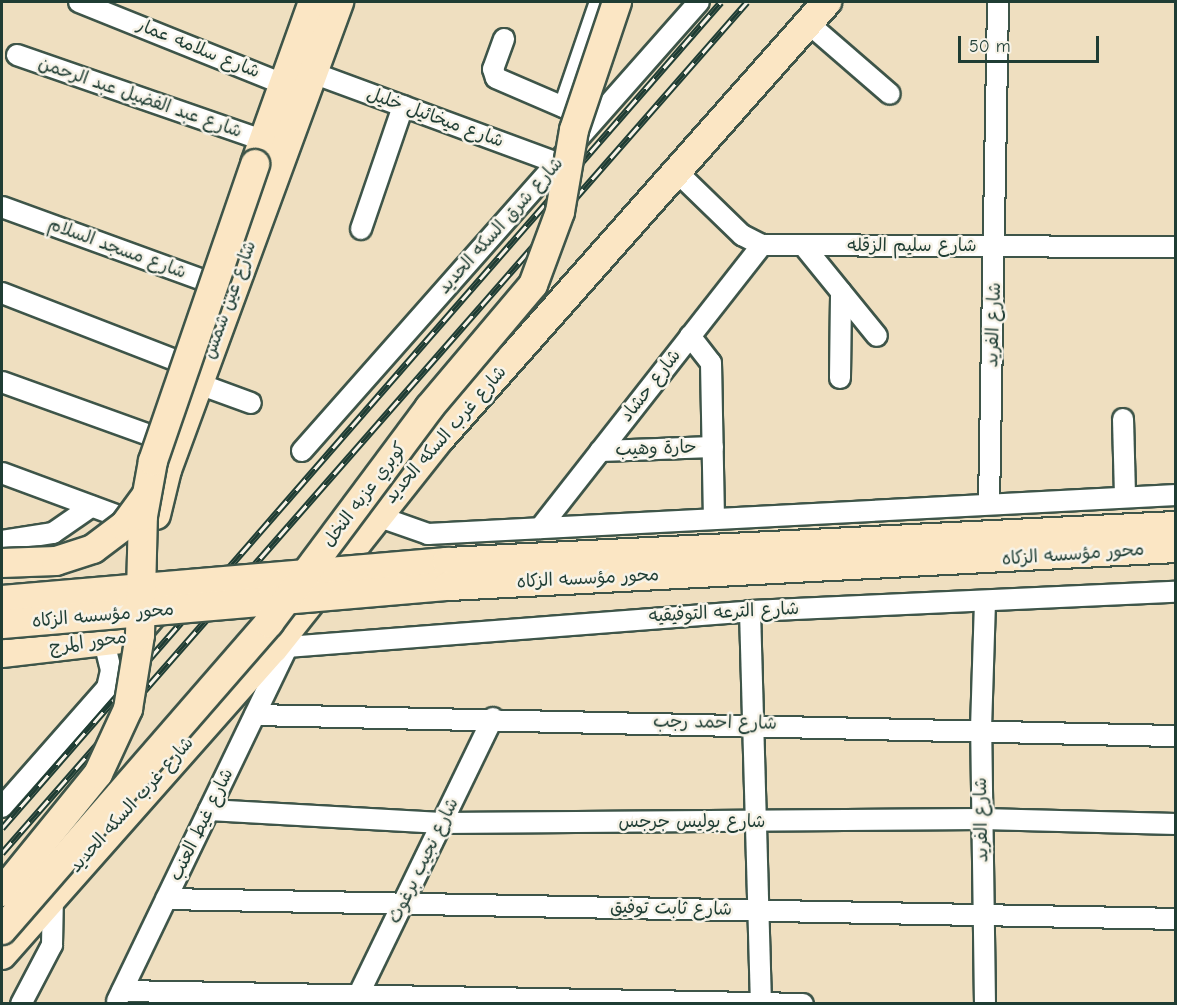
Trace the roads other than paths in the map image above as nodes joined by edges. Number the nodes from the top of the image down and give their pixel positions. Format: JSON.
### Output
{"nodes":[{"id":1,"x":79,"y":2,"type":"edge"},
{"id":2,"x":312,"y":2,"type":"edge"},
{"id":3,"x":339,"y":2,"type":"edge"},
{"id":4,"x":600,"y":2,"type":"edge"},
{"id":5,"x":617,"y":2,"type":"edge"},
{"id":6,"x":699,"y":2,"type":"edge"},
{"id":7,"x":827,"y":2,"type":"edge"},
{"id":8,"x":998,"y":2,"type":"edge"},
{"id":9,"x":808,"y":23,"type":"junction"},
{"id":10,"x":504,"y":39,"type":"dead end"},
{"id":11,"x":17,"y":55,"type":"dead end"},
{"id":12,"x":313,"y":73,"type":"junction"},
{"id":13,"x":283,"y":84,"type":"junction"},
{"id":14,"x":890,"y":94,"type":"dead end"},
{"id":15,"x":402,"y":106,"type":"junction"},
{"id":16,"x":564,"y":107,"type":"junction"},
{"id":17,"x":595,"y":121,"type":"junction"},
{"id":18,"x":259,"y":152,"type":"junction"},
{"id":19,"x":557,"y":163,"type":"junction"},
{"id":20,"x":677,"y":172,"type":"junction"},
{"id":21,"x":2,"y":207,"type":"edge"},
{"id":22,"x":361,"y":229,"type":"dead end"},
{"id":23,"x":762,"y":245,"type":"junction"},
{"id":24,"x":802,"y":245,"type":"junction"},
{"id":25,"x":996,"y":246,"type":"junction"},
{"id":26,"x":1176,"y":247,"type":"edge"},
{"id":27,"x":233,"y":292,"type":"junction"},
{"id":28,"x":841,"y":292,"type":"junction"},
{"id":29,"x":2,"y":293,"type":"edge"},
{"id":30,"x":690,"y":336,"type":"junction"},
{"id":31,"x":876,"y":336,"type":"dead end"},
{"id":32,"x":192,"y":374,"type":"junction"},
{"id":33,"x":840,"y":378,"type":"dead end"},
{"id":34,"x":2,"y":382,"type":"edge"},
{"id":35,"x":251,"y":403,"type":"dead end"},
{"id":36,"x":1123,"y":419,"type":"dead end"},
{"id":37,"x":176,"y":444,"type":"junction"},
{"id":38,"x":713,"y":447,"type":"junction"},
{"id":39,"x":302,"y":451,"type":"dead end"},
{"id":40,"x":600,"y":451,"type":"junction"},
{"id":41,"x":2,"y":473,"type":"edge"},
{"id":42,"x":146,"y":495,"type":"junction"},
{"id":43,"x":1176,"y":495,"type":"edge"},
{"id":44,"x":1125,"y":497,"type":"junction"},
{"id":45,"x":989,"y":504,"type":"junction"},
{"id":46,"x":92,"y":506,"type":"junction"},
{"id":47,"x":377,"y":516,"type":"junction"},
{"id":48,"x":714,"y":518,"type":"junction"},
{"id":49,"x":1176,"y":526,"type":"edge"},
{"id":50,"x":540,"y":528,"type":"junction"},
{"id":51,"x":154,"y":529,"type":"junction"},
{"id":52,"x":2,"y":541,"type":"edge"},
{"id":53,"x":1176,"y":548,"type":"edge"},
{"id":54,"x":2,"y":563,"type":"edge"},
{"id":55,"x":1176,"y":592,"type":"edge"},
{"id":56,"x":2,"y":600,"type":"edge"},
{"id":57,"x":985,"y":601,"type":"junction"},
{"id":58,"x":154,"y":604,"type":"joint"},
{"id":59,"x":750,"y":611,"type":"junction"},
{"id":60,"x":2,"y":624,"type":"edge"},
{"id":61,"x":104,"y":642,"type":"junction"},
{"id":62,"x":281,"y":647,"type":"junction"},
{"id":63,"x":2,"y":653,"type":"edge"},
{"id":64,"x":255,"y":715,"type":"junction"},
{"id":65,"x":493,"y":718,"type":"junction"},
{"id":66,"x":754,"y":725,"type":"junction"},
{"id":67,"x":981,"y":729,"type":"junction"},
{"id":68,"x":1176,"y":736,"type":"edge"},
{"id":69,"x":2,"y":807,"type":"edge"},
{"id":70,"x":209,"y":810,"type":"junction"},
{"id":71,"x":982,"y":819,"type":"junction"},
{"id":72,"x":758,"y":821,"type":"junction"},
{"id":73,"x":442,"y":822,"type":"junction"},
{"id":74,"x":1176,"y":824,"type":"edge"},
{"id":75,"x":2,"y":892,"type":"edge"},
{"id":76,"x":53,"y":892,"type":"junction"},
{"id":77,"x":166,"y":899,"type":"junction"},
{"id":78,"x":402,"y":906,"type":"junction"},
{"id":79,"x":761,"y":910,"type":"junction"},
{"id":80,"x":984,"y":914,"type":"junction"},
{"id":81,"x":1176,"y":919,"type":"edge"},
{"id":82,"x":2,"y":930,"type":"edge"},
{"id":83,"x":2,"y":956,"type":"edge"},
{"id":84,"x":119,"y":998,"type":"edge"},
{"id":85,"x":356,"y":1001,"type":"edge"},
{"id":86,"x":761,"y":1003,"type":"edge"},
{"id":87,"x":21,"y":1004,"type":"edge"},
{"id":88,"x":803,"y":1004,"type":"edge"},
{"id":89,"x":985,"y":1004,"type":"edge"}],
"edges":[{"from":1,"to":13,"type":"street","name":"شارع سلامه عمار"},
{"from":2,"to":13,"type":"main road"},
{"from":3,"to":12,"type":"main road","name":"شارع عين شمس"},
{"from":4,"to":16,"type":"street"},
{"from":5,"to":82,"type":"main road","name":"كوبري عزبه النخل","bridge":true},
{"from":6,"to":17,"type":"street","name":"شارع شرق السكه الحديد"},
{"from":7,"to":9,"type":"main road","name":"شارع غرب السكه الحديد"},
{"from":8,"to":25,"type":"street","name":"شارع الفريد"},
{"from":9,"to":14,"type":"street"},
{"from":9,"to":20,"type":"main road","name":"شارع غرب السكه الحديد"},
{"from":10,"to":16,"type":"street"},
{"from":11,"to":18,"type":"street","name":"شارع عبد الفضيل عبد الرحمن"},
{"from":12,"to":15,"type":"street","name":"شارع ميخائيل خليل"},
{"from":12,"to":27,"type":"main road","name":"شارع عين شمس"},
{"from":13,"to":18,"type":"main road"},
{"from":15,"to":19,"type":"street","name":"شارع ميخائيل خليل"},
{"from":15,"to":22,"type":"street"},
{"from":16,"to":17,"type":"street"},
{"from":17,"to":19,"type":"street","name":"شارع شرق السكه الحديد"},
{"from":18,"to":32,"type":"main road","bridge":true},
{"from":19,"to":39,"type":"street","name":"شارع شرق السكه الحديد"},
{"from":20,"to":23,"type":"street"},
{"from":20,"to":47,"type":"main road","name":"شارع غرب السكه الحديد"},
{"from":21,"to":27,"type":"street","name":"شارع مسجد السلام"},
{"from":23,"to":24,"type":"street","name":"شارع سليم الزقله"},
{"from":23,"to":30,"type":"street","name":"شارع حشاد"},
{"from":24,"to":25,"type":"street","name":"شارع سليم الزقله"},
{"from":24,"to":28,"type":"street"},
{"from":25,"to":26,"type":"street","name":"شارع سليم الزقله"},
{"from":25,"to":45,"type":"street","name":"شارع الفريد"},
{"from":27,"to":32,"type":"main road","name":"شارع عين شمس"},
{"from":28,"to":31,"type":"street"},
{"from":28,"to":33,"type":"street"},
{"from":29,"to":32,"type":"street"},
{"from":30,"to":38,"type":"street"},
{"from":30,"to":40,"type":"street","name":"شارع حشاد"},
{"from":32,"to":35,"type":"street"},
{"from":32,"to":37,"type":"main road","name":"شارع عين شمس"},
{"from":32,"to":42,"type":"main road","bridge":true},
{"from":34,"to":37,"type":"street"},
{"from":36,"to":44,"type":"street"},
{"from":37,"to":51,"type":"main road","name":"شارع عين شمس"},
{"from":38,"to":40,"type":"street","name":"حارة وهيب"},
{"from":38,"to":48,"type":"street"},
{"from":40,"to":50,"type":"street","name":"شارع حشاد"},
{"from":41,"to":46,"type":"street"},
{"from":42,"to":54,"type":"main road","bridge":true},
{"from":42,"to":75,"type":"main road","bridge":true},
{"from":43,"to":44,"type":"street"},
{"from":44,"to":45,"type":"street"},
{"from":45,"to":48,"type":"street"},
{"from":46,"to":51,"type":"street"},
{"from":46,"to":52,"type":"street"},
{"from":47,"to":50,"type":"street"},
{"from":47,"to":62,"type":"main road","name":"شارع غرب السكه الحديد"},
{"from":48,"to":50,"type":"street"},
{"from":49,"to":56,"type":"main road","name":"محور مؤسسه الزكاه","bridge":true},
{"from":51,"to":58,"type":"main road","name":"شارع عين شمس"},
{"from":53,"to":60,"type":"main road","name":"محور مؤسسه الزكاه","bridge":true},
{"from":55,"to":57,"type":"street","name":"شارع الترعه التوفيقيه"},
{"from":57,"to":59,"type":"street","name":"شارع الترعه التوفيقيه"},
{"from":57,"to":67,"type":"street","name":"شارع الفريد"},
{"from":58,"to":61,"type":"main road","name":"محور المرج"},
{"from":59,"to":62,"type":"street","name":"شارع الترعه التوفيقيه"},
{"from":59,"to":66,"type":"street"},
{"from":61,"to":63,"type":"main road","name":"محور المرج"},
{"from":61,"to":69,"type":"street"},
{"from":62,"to":64,"type":"street","name":"شارع غيط العنب"},
{"from":62,"to":76,"type":"main road","name":"شارع غرب السكه الحديد"},
{"from":64,"to":65,"type":"street","name":"شارع احمد رجب"},
{"from":64,"to":70,"type":"street","name":"شارع غيط العنب"},
{"from":65,"to":66,"type":"street","name":"شارع احمد رجب"},
{"from":65,"to":73,"type":"street","name":"شارع نجيب برغوث"},
{"from":66,"to":67,"type":"street","name":"شارع احمد رجب"},
{"from":66,"to":72,"type":"street"},
{"from":67,"to":68,"type":"street","name":"شارع احمد رجب"},
{"from":67,"to":71,"type":"street","name":"شارع الفريد"},
{"from":70,"to":73,"type":"street","name":"شارع بوليس جرجس"},
{"from":70,"to":77,"type":"street","name":"شارع غيط العنب"},
{"from":71,"to":72,"type":"street","name":"شارع بوليس جرجس"},
{"from":71,"to":74,"type":"street","name":"شارع بوليس جرجس"},
{"from":71,"to":80,"type":"street","name":"شارع الفريد"},
{"from":72,"to":73,"type":"street","name":"شارع بوليس جرجس"},
{"from":72,"to":79,"type":"street"},
{"from":73,"to":78,"type":"street","name":"شارع نجيب برغوث"},
{"from":76,"to":83,"type":"main road","name":"شارع غرب السكه الحديد"},
{"from":76,"to":87,"type":"street"},
{"from":77,"to":78,"type":"street","name":"شارع ثابت توفيق"},
{"from":77,"to":84,"type":"street","name":"شارع غيط العنب"},
{"from":78,"to":79,"type":"street","name":"شارع ثابت توفيق"},
{"from":78,"to":85,"type":"street","name":"شارع نجيب برغوث"},
{"from":79,"to":80,"type":"street","name":"شارع ثابت توفيق"},
{"from":79,"to":86,"type":"street"},
{"from":80,"to":81,"type":"street","name":"شارع ثابت توفيق"},
{"from":80,"to":89,"type":"street","name":"شارع الفريد"},
{"from":84,"to":85,"type":"street"},
{"from":85,"to":86,"type":"street"},
{"from":86,"to":88,"type":"street"}]}
